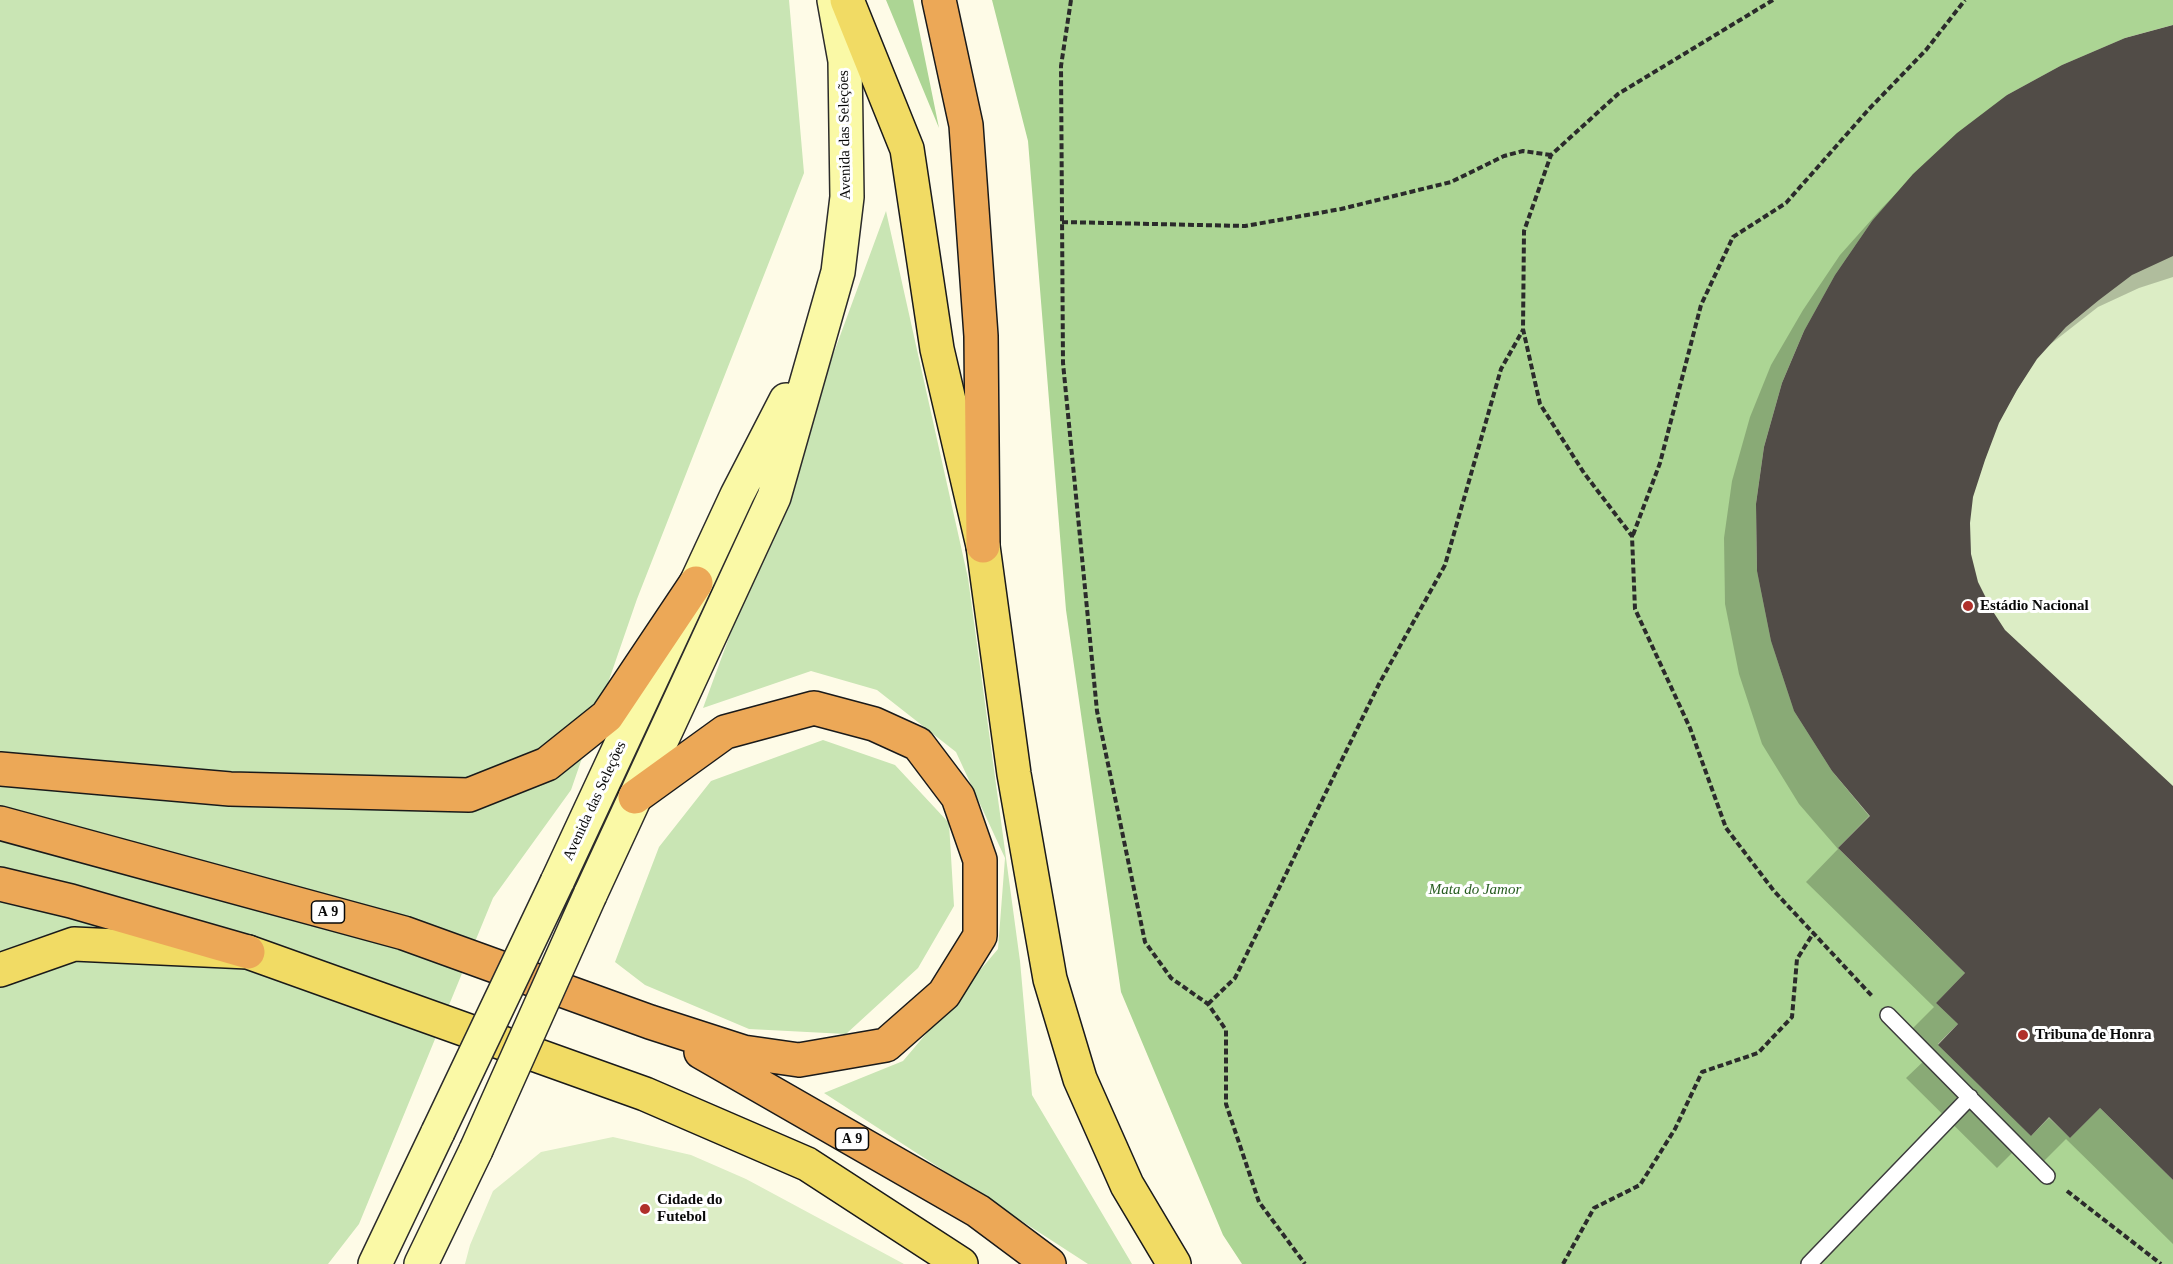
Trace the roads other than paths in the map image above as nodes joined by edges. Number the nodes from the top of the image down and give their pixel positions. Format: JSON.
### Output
{"nodes":[{"id":1,"x":834,"y":0,"type":"edge"},
{"id":2,"x":847,"y":0,"type":"edge"},
{"id":3,"x":939,"y":0,"type":"edge"},
{"id":4,"x":818,"y":340,"type":"junction"},
{"id":5,"x":983,"y":546,"type":"junction"},
{"id":6,"x":696,"y":583,"type":"junction"},
{"id":7,"x":0,"y":769,"type":"edge"},
{"id":8,"x":635,"y":797,"type":"junction"},
{"id":9,"x":0,"y":823,"type":"edge"},
{"id":10,"x":0,"y":884,"type":"edge"},
{"id":11,"x":249,"y":952,"type":"junction"},
{"id":12,"x":0,"y":970,"type":"edge"},
{"id":13,"x":1888,"y":1015,"type":"road end"},
{"id":14,"x":650,"y":1022,"type":"junction"},
{"id":15,"x":1970,"y":1097,"type":"junction"},
{"id":16,"x":2047,"y":1176,"type":"road end"},
{"id":17,"x":426,"y":1258,"type":"edge"},
{"id":18,"x":375,"y":1264,"type":"edge"},
{"id":19,"x":961,"y":1264,"type":"edge"},
{"id":20,"x":1049,"y":1264,"type":"edge"},
{"id":21,"x":1174,"y":1264,"type":"edge"},
{"id":22,"x":1809,"y":1264,"type":"edge"}],
"edges":[{"from":1,"to":4,"type":"main road","name":"Avenida das Seleções"},
{"from":2,"to":5,"type":"main road"},
{"from":3,"to":5,"type":"highway"},
{"from":4,"to":6,"type":"main road","name":"Avenida das Seleções"},
{"from":4,"to":8,"type":"main road","name":"Avenida das Seleções"},
{"from":5,"to":21,"type":"main road"},
{"from":6,"to":7,"type":"highway"},
{"from":6,"to":18,"type":"main road","name":"Avenida das Seleções","bridge":true},
{"from":8,"to":14,"type":"highway"},
{"from":8,"to":17,"type":"main road","name":"Avenida das Seleções","bridge":true},
{"from":9,"to":14,"type":"highway","number":"A 9"},
{"from":10,"to":11,"type":"highway"},
{"from":11,"to":12,"type":"main road"},
{"from":11,"to":19,"type":"main road"},
{"from":13,"to":15,"type":"lane"},
{"from":14,"to":20,"type":"highway","number":"A 9"},
{"from":15,"to":16,"type":"lane"},
{"from":15,"to":22,"type":"lane"}]}
